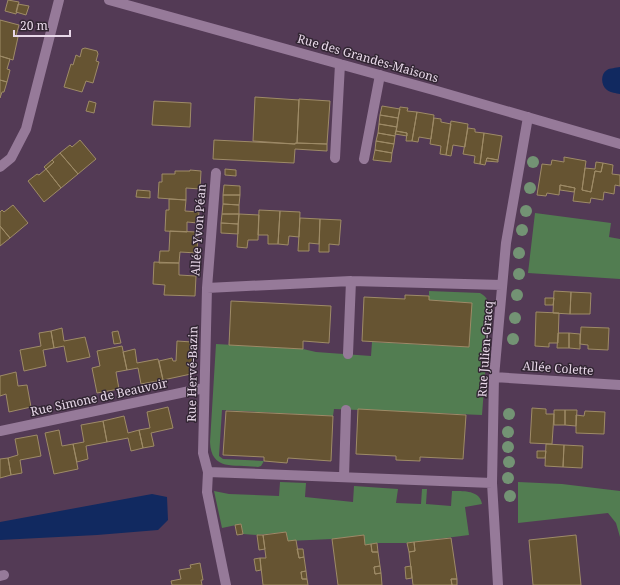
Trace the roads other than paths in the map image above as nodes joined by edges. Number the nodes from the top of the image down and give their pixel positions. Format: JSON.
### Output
{"nodes":[{"id":1,"x":59,"y":0,"type":"edge"},
{"id":2,"x":109,"y":0,"type":"edge"},
{"id":3,"x":340,"y":64,"type":"junction"},
{"id":4,"x":380,"y":75,"type":"junction"},
{"id":5,"x":528,"y":117,"type":"junction"},
{"id":6,"x":620,"y":144,"type":"edge"},
{"id":7,"x":335,"y":158,"type":"dead end"},
{"id":8,"x":364,"y":159,"type":"dead end"},
{"id":9,"x":0,"y":167,"type":"edge"},
{"id":10,"x":216,"y":173,"type":"dead end"},
{"id":11,"x":351,"y":281,"type":"junction"},
{"id":12,"x":502,"y":285,"type":"junction"},
{"id":13,"x":207,"y":288,"type":"junction"},
{"id":14,"x":348,"y":354,"type":"dead end"},
{"id":15,"x":494,"y":377,"type":"junction"},
{"id":16,"x":620,"y":385,"type":"edge"},
{"id":17,"x":204,"y":388,"type":"junction"},
{"id":18,"x":346,"y":410,"type":"dead end"},
{"id":19,"x":0,"y":431,"type":"edge"},
{"id":20,"x":208,"y":472,"type":"junction"},
{"id":21,"x":344,"y":477,"type":"junction"},
{"id":22,"x":492,"y":483,"type":"junction"},
{"id":23,"x":226,"y":585,"type":"edge"},
{"id":24,"x":498,"y":585,"type":"edge"}],
"edges":[{"from":1,"to":9,"type":"street"},
{"from":2,"to":3,"type":"street","name":"Rue des Grandes-Maisons"},
{"from":3,"to":4,"type":"street","name":"Rue des Grandes-Maisons"},
{"from":3,"to":7,"type":"street"},
{"from":4,"to":5,"type":"street","name":"Rue des Grandes-Maisons"},
{"from":4,"to":8,"type":"street"},
{"from":5,"to":6,"type":"street","name":"Rue des Grandes-Maisons"},
{"from":5,"to":12,"type":"street","name":"Rue Julien-Gracq"},
{"from":10,"to":13,"type":"street","name":"Allée Yvon Péan"},
{"from":11,"to":12,"type":"street"},
{"from":11,"to":13,"type":"street"},
{"from":11,"to":14,"type":"street"},
{"from":12,"to":15,"type":"street","name":"Rue Julien-Gracq"},
{"from":13,"to":17,"type":"street","name":"Rue Hervé-Bazin"},
{"from":15,"to":16,"type":"street","name":"Allée Colette"},
{"from":15,"to":22,"type":"street","name":"Rue Julien-Gracq"},
{"from":17,"to":19,"type":"street","name":"Rue Simone de Beauvoir"},
{"from":17,"to":20,"type":"street","name":"Rue Hervé-Bazin"},
{"from":18,"to":21,"type":"street"},
{"from":20,"to":21,"type":"street"},
{"from":20,"to":23,"type":"street","name":"Rue Hervé-Bazin"},
{"from":21,"to":22,"type":"street"},
{"from":22,"to":24,"type":"street","name":"Rue Julien-Gracq"}]}
